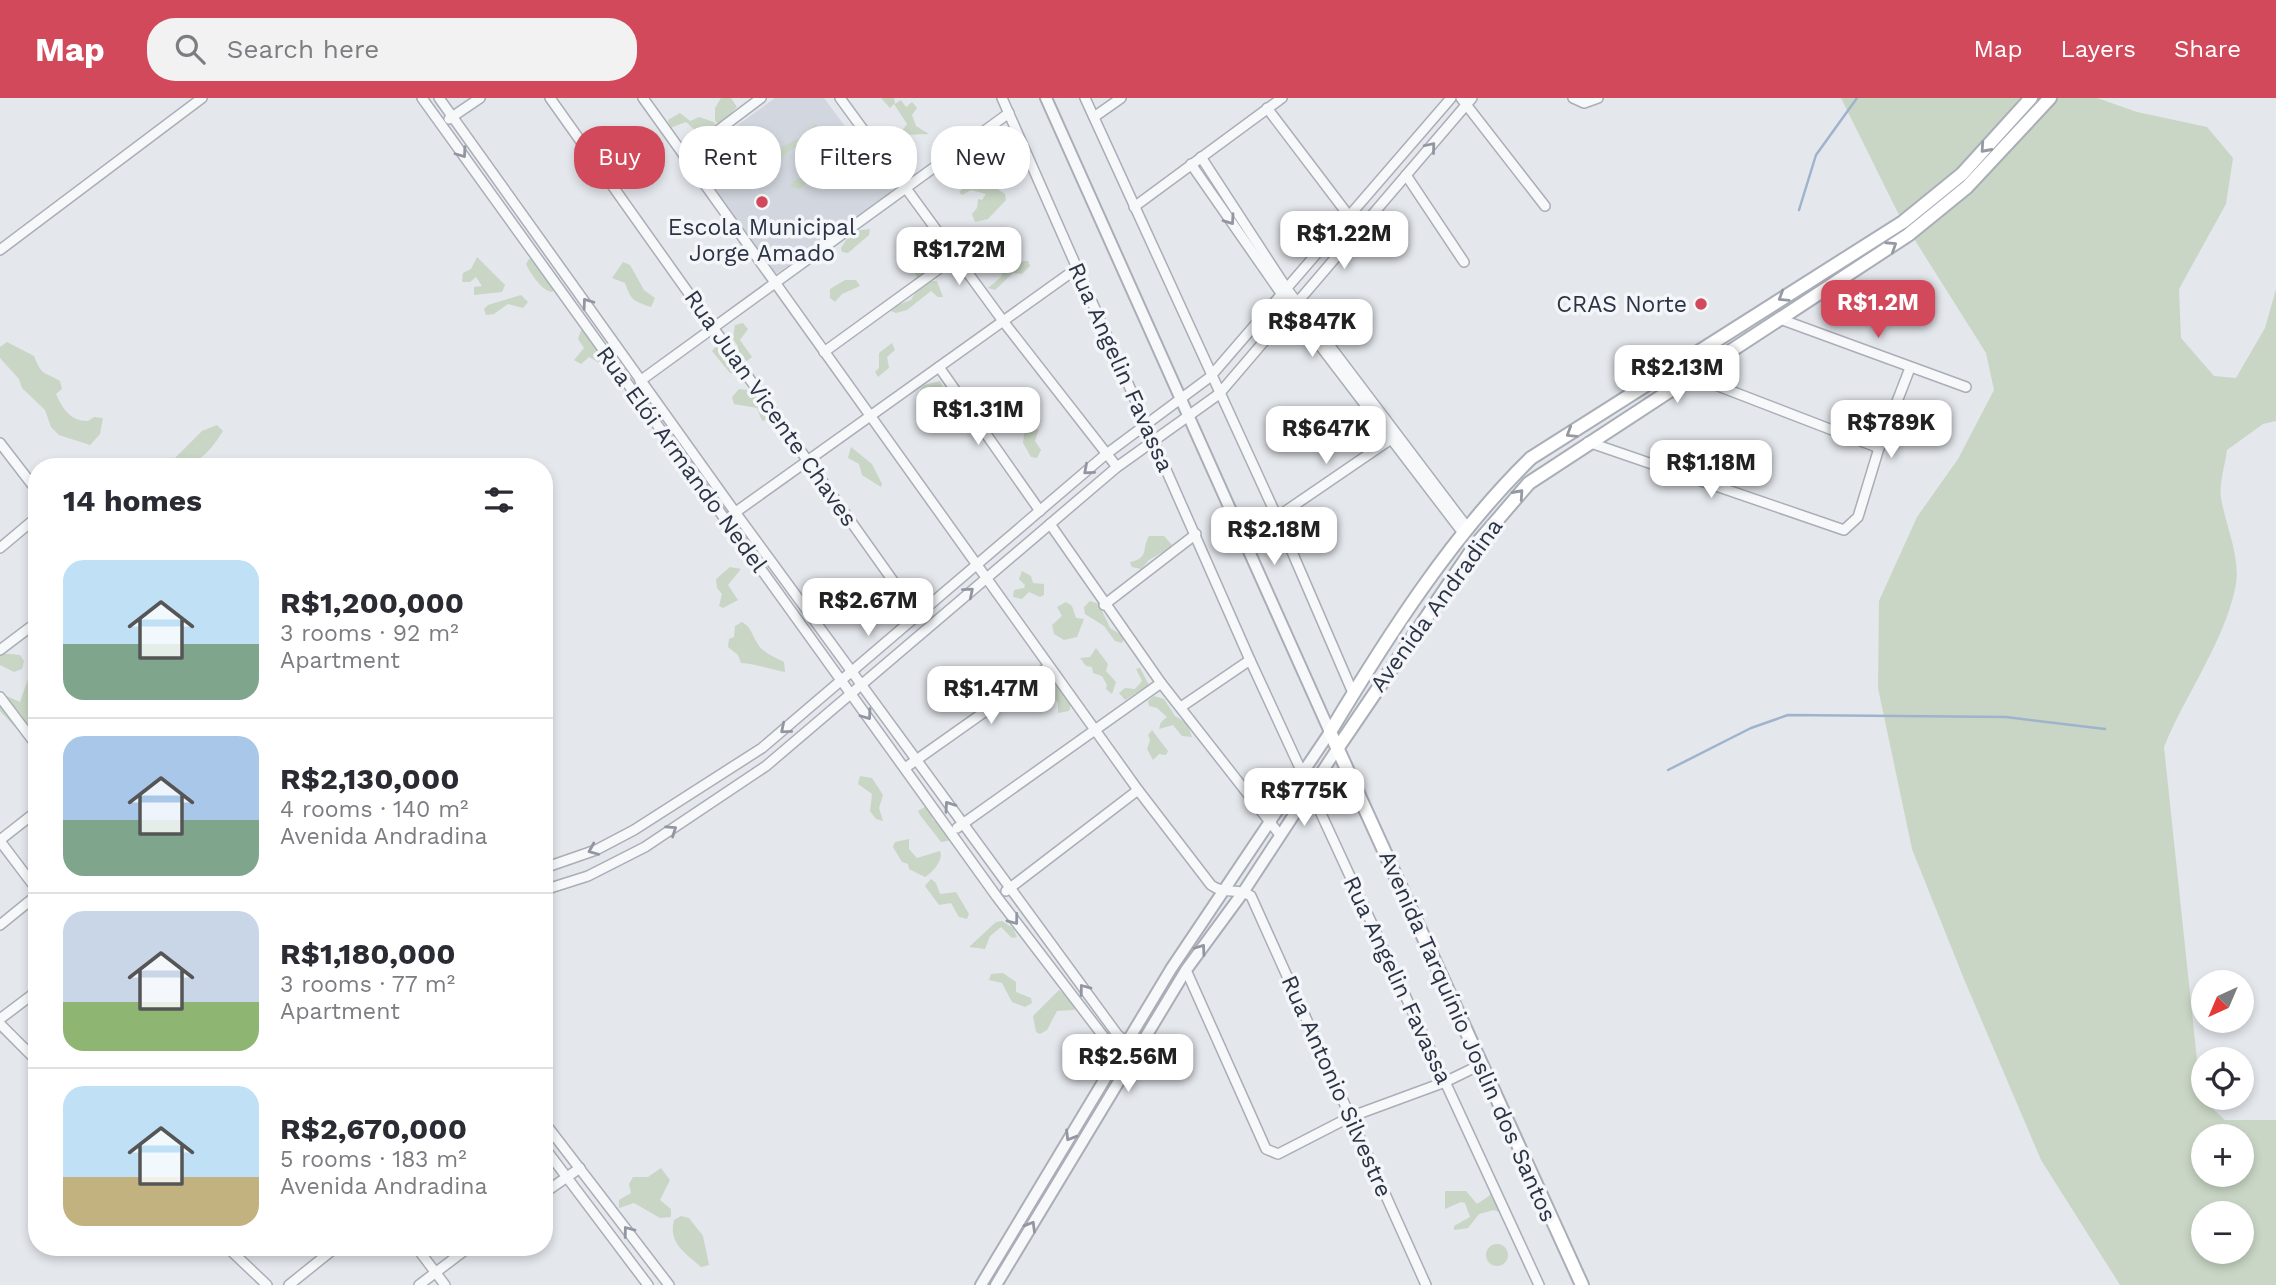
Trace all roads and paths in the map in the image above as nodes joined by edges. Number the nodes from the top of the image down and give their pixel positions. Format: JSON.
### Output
{"nodes":[{"id":1,"x":202,"y":98,"type":"edge"},
{"id":2,"x":422,"y":98,"type":"edge"},
{"id":3,"x":439,"y":98,"type":"edge"},
{"id":4,"x":480,"y":98,"type":"edge"},
{"id":5,"x":551,"y":98,"type":"edge"},
{"id":6,"x":643,"y":98,"type":"edge"},
{"id":7,"x":739,"y":98,"type":"edge"},
{"id":8,"x":761,"y":98,"type":"edge"},
{"id":9,"x":840,"y":98,"type":"edge"},
{"id":10,"x":1002,"y":98,"type":"edge"},
{"id":11,"x":1046,"y":98,"type":"edge"},
{"id":12,"x":1084,"y":98,"type":"edge"},
{"id":13,"x":1121,"y":98,"type":"edge"},
{"id":14,"x":1282,"y":98,"type":"edge"},
{"id":15,"x":1451,"y":98,"type":"edge"},
{"id":16,"x":1573,"y":98,"type":"edge"},
{"id":17,"x":1598,"y":98,"type":"edge"},
{"id":18,"x":2031,"y":98,"type":"edge"},
{"id":19,"x":2050,"y":98,"type":"edge"},
{"id":20,"x":1466,"y":100,"type":"edge"},
{"id":21,"x":747,"y":108,"type":"junction"},
{"id":22,"x":1267,"y":108,"type":"junction"},
{"id":23,"x":1009,"y":113,"type":"junction"},
{"id":24,"x":452,"y":117,"type":"junction"},
{"id":25,"x":1094,"y":117,"type":"junction"},
{"id":26,"x":440,"y":124,"type":"junction"},
{"id":27,"x":723,"y":126,"type":"edge"},
{"id":28,"x":861,"y":126,"type":"edge"},
{"id":29,"x":679,"y":149,"type":"edge"},
{"id":30,"x":1201,"y":157,"type":"junction"},
{"id":31,"x":1191,"y":164,"type":"junction"},
{"id":32,"x":1406,"y":175,"type":"junction"},
{"id":33,"x":917,"y":180,"type":"edge"},
{"id":34,"x":708,"y":189,"type":"edge"},
{"id":35,"x":905,"y":189,"type":"edge"},
{"id":36,"x":907,"y":189,"type":"edge"},
{"id":37,"x":1545,"y":206,"type":"dead end"},
{"id":38,"x":1134,"y":207,"type":"junction"},
{"id":39,"x":1349,"y":216,"type":"junction"},
{"id":40,"x":0,"y":250,"type":"edge"},
{"id":41,"x":955,"y":257,"type":"junction"},
{"id":42,"x":1464,"y":262,"type":"dead end"},
{"id":43,"x":1076,"y":269,"type":"junction"},
{"id":44,"x":775,"y":283,"type":"junction"},
{"id":45,"x":1284,"y":292,"type":"junction"},
{"id":46,"x":1295,"y":306,"type":"junction"},
{"id":47,"x":1780,"y":319,"type":"junction"},
{"id":48,"x":1748,"y":320,"type":"junction"},
{"id":49,"x":1003,"y":321,"type":"junction"},
{"id":50,"x":714,"y":328,"type":"junction"},
{"id":51,"x":1755,"y":334,"type":"junction"},
{"id":52,"x":824,"y":352,"type":"junction"},
{"id":53,"x":939,"y":367,"type":"junction"},
{"id":54,"x":1910,"y":368,"type":"junction"},
{"id":55,"x":1692,"y":376,"type":"junction"},
{"id":56,"x":1210,"y":377,"type":"junction"},
{"id":57,"x":642,"y":380,"type":"junction"},
{"id":58,"x":1649,"y":383,"type":"junction"},
{"id":59,"x":1966,"y":387,"type":"dead end"},
{"id":60,"x":631,"y":388,"type":"junction"},
{"id":61,"x":1219,"y":394,"type":"junction"},
{"id":62,"x":1657,"y":398,"type":"junction"},
{"id":63,"x":1182,"y":399,"type":"junction"},
{"id":64,"x":1189,"y":415,"type":"junction"},
{"id":65,"x":870,"y":417,"type":"junction"},
{"id":66,"x":1145,"y":424,"type":"junction"},
{"id":67,"x":1394,"y":437,"type":"junction"},
{"id":68,"x":1153,"y":440,"type":"junction"},
{"id":69,"x":1588,"y":442,"type":"junction"},
{"id":70,"x":0,"y":444,"type":"edge"},
{"id":71,"x":1879,"y":448,"type":"junction"},
{"id":72,"x":1105,"y":456,"type":"junction"},
{"id":73,"x":808,"y":460,"type":"junction"},
{"id":74,"x":1117,"y":467,"type":"junction"},
{"id":75,"x":28,"y":480,"type":"edge"},
{"id":76,"x":1040,"y":511,"type":"junction"},
{"id":77,"x":735,"y":512,"type":"junction"},
{"id":78,"x":1277,"y":517,"type":"junction"},
{"id":79,"x":724,"y":520,"type":"junction"},
{"id":80,"x":1050,"y":524,"type":"junction"},
{"id":81,"x":28,"y":525,"type":"edge"},
{"id":82,"x":1465,"y":530,"type":"junction"},
{"id":83,"x":1196,"y":534,"type":"junction"},
{"id":84,"x":0,"y":548,"type":"edge"},
{"id":85,"x":978,"y":565,"type":"junction"},
{"id":86,"x":986,"y":577,"type":"junction"},
{"id":87,"x":1104,"y":605,"type":"junction"},
{"id":88,"x":918,"y":616,"type":"junction"},
{"id":89,"x":28,"y":629,"type":"edge"},
{"id":90,"x":0,"y":650,"type":"edge"},
{"id":91,"x":1250,"y":660,"type":"junction"},
{"id":92,"x":1048,"y":667,"type":"junction"},
{"id":93,"x":852,"y":672,"type":"junction"},
{"id":94,"x":842,"y":681,"type":"junction"},
{"id":95,"x":1161,"y":682,"type":"junction"},
{"id":96,"x":861,"y":684,"type":"junction"},
{"id":97,"x":851,"y":693,"type":"junction"},
{"id":98,"x":1353,"y":693,"type":"junction"},
{"id":99,"x":0,"y":697,"type":"edge"},
{"id":100,"x":1181,"y":707,"type":"junction"},
{"id":101,"x":1094,"y":728,"type":"junction"},
{"id":102,"x":1330,"y":732,"type":"junction"},
{"id":103,"x":28,"y":734,"type":"edge"},
{"id":104,"x":1337,"y":749,"type":"junction"},
{"id":105,"x":916,"y":760,"type":"junction"},
{"id":106,"x":905,"y":768,"type":"junction"},
{"id":107,"x":1304,"y":773,"type":"junction"},
{"id":108,"x":1310,"y":789,"type":"junction"},
{"id":109,"x":1138,"y":790,"type":"junction"},
{"id":110,"x":28,"y":818,"type":"edge"},
{"id":111,"x":962,"y":825,"type":"junction"},
{"id":112,"x":1270,"y":825,"type":"junction"},
{"id":113,"x":951,"y":833,"type":"junction"},
{"id":114,"x":1280,"y":835,"type":"junction"},
{"id":115,"x":0,"y":841,"type":"edge"},
{"id":116,"x":553,"y":865,"type":"edge"},
{"id":117,"x":28,"y":880,"type":"edge"},
{"id":118,"x":553,"y":887,"type":"edge"},
{"id":119,"x":1009,"y":889,"type":"junction"},
{"id":120,"x":1244,"y":891,"type":"junction"},
{"id":121,"x":1225,"y":892,"type":"junction"},
{"id":122,"x":998,"y":897,"type":"junction"},
{"id":123,"x":28,"y":900,"type":"edge"},
{"id":124,"x":0,"y":925,"type":"edge"},
{"id":125,"x":1186,"y":970,"type":"junction"},
{"id":126,"x":28,"y":999,"type":"edge"},
{"id":127,"x":0,"y":1022,"type":"edge"},
{"id":128,"x":1125,"y":1044,"type":"junction"},
{"id":129,"x":28,"y":1052,"type":"edge"},
{"id":130,"x":1135,"y":1052,"type":"junction"},
{"id":131,"x":1117,"y":1057,"type":"junction"},
{"id":132,"x":1127,"y":1065,"type":"junction"},
{"id":133,"x":1480,"y":1065,"type":"junction"},
{"id":134,"x":1445,"y":1082,"type":"junction"},
{"id":135,"x":1350,"y":1117,"type":"junction"},
{"id":136,"x":553,"y":1134,"type":"edge"},
{"id":137,"x":553,"y":1159,"type":"edge"},
{"id":138,"x":580,"y":1168,"type":"junction"},
{"id":139,"x":567,"y":1177,"type":"junction"},
{"id":140,"x":553,"y":1187,"type":"edge"},
{"id":141,"x":236,"y":1256,"type":"edge"},
{"id":142,"x":325,"y":1256,"type":"edge"},
{"id":143,"x":423,"y":1256,"type":"edge"},
{"id":144,"x":457,"y":1256,"type":"edge"},
{"id":145,"x":436,"y":1272,"type":"junction"},
{"id":146,"x":661,"y":1274,"type":"junction"},
{"id":147,"x":647,"y":1284,"type":"edge"},
{"id":148,"x":267,"y":1285,"type":"edge"},
{"id":149,"x":289,"y":1285,"type":"edge"},
{"id":150,"x":419,"y":1285,"type":"edge"},
{"id":151,"x":445,"y":1285,"type":"edge"},
{"id":152,"x":669,"y":1285,"type":"edge"},
{"id":153,"x":981,"y":1285,"type":"edge"},
{"id":154,"x":996,"y":1285,"type":"edge"},
{"id":155,"x":1426,"y":1285,"type":"edge"},
{"id":156,"x":1539,"y":1285,"type":"edge"},
{"id":157,"x":1582,"y":1285,"type":"edge"}],
"edges":[{"from":1,"to":40,"type":"street"},
{"from":2,"to":26,"type":"street","name":"Rua Elói Armando Nedel"},
{"from":3,"to":24,"type":"street","name":"Rua Elói Armando Nedel"},
{"from":4,"to":24,"type":"street"},
{"from":5,"to":50,"type":"street","name":"Rua Juan Vicente Chaves"},
{"from":6,"to":29,"type":"street"},
{"from":7,"to":21,"type":"street"},
{"from":8,"to":21,"type":"street"},
{"from":9,"to":28,"type":"street"},
{"from":10,"to":23,"type":"street","name":"Rua Angelin Favassa"},
{"from":11,"to":63,"type":"street","name":"Avenida Tarquínio Joslin dos Santos"},
{"from":12,"to":25,"type":"street"},
{"from":13,"to":25,"type":"street"},
{"from":14,"to":22,"type":"street"},
{"from":15,"to":39,"type":"street"},
{"from":16,"to":17,"type":"street"},
{"from":18,"to":48,"type":"main road","name":"Avenida Andradina","one_way":true},
{"from":47,"to":19,"type":"main road","name":"Avenida Andradina","one_way":true},
{"from":32,"to":20,"type":"street","one_way":true},
{"from":20,"to":37,"type":"street"},
{"from":21,"to":27,"type":"street"},
{"from":22,"to":30,"type":"street"},
{"from":22,"to":39,"type":"street"},
{"from":23,"to":33,"type":"street"},
{"from":23,"to":43,"type":"street","name":"Rua Angelin Favassa"},
{"from":24,"to":26,"type":"street"},
{"from":57,"to":24,"type":"street","name":"Rua Elói Armando Nedel","one_way":true},
{"from":25,"to":38,"type":"street"},
{"from":26,"to":60,"type":"street","name":"Rua Elói Armando Nedel","one_way":true},
{"from":30,"to":31,"type":"street"},
{"from":30,"to":45,"type":"street"},
{"from":31,"to":38,"type":"street"},
{"from":31,"to":45,"type":"street","one_way":true},
{"from":32,"to":42,"type":"street"},
{"from":32,"to":46,"type":"street"},
{"from":34,"to":44,"type":"street"},
{"from":35,"to":44,"type":"street"},
{"from":36,"to":41,"type":"street"},
{"from":38,"to":56,"type":"street"},
{"from":39,"to":45,"type":"street"},
{"from":41,"to":49,"type":"street"},
{"from":41,"to":52,"type":"street"},
{"from":43,"to":49,"type":"street"},
{"from":43,"to":66,"type":"street","name":"Rua Angelin Favassa"},
{"from":44,"to":50,"type":"street"},
{"from":44,"to":52,"type":"street"},
{"from":45,"to":46,"type":"street"},
{"from":45,"to":56,"type":"street"},
{"from":46,"to":61,"type":"street"},
{"from":46,"to":67,"type":"street"},
{"from":47,"to":51,"type":"main road","name":"Avenida Andradina"},
{"from":47,"to":54,"type":"street"},
{"from":48,"to":51,"type":"street"},
{"from":48,"to":58,"type":"main road","name":"Avenida Andradina"},
{"from":49,"to":53,"type":"street"},
{"from":49,"to":72,"type":"street"},
{"from":50,"to":57,"type":"street"},
{"from":50,"to":73,"type":"street","name":"Rua Juan Vicente Chaves"},
{"from":51,"to":55,"type":"main road","name":"Avenida Andradina"},
{"from":52,"to":65,"type":"street"},
{"from":53,"to":65,"type":"street"},
{"from":53,"to":76,"type":"street"},
{"from":54,"to":59,"type":"street"},
{"from":54,"to":71,"type":"street"},
{"from":55,"to":62,"type":"main road","name":"Avenida Andradina"},
{"from":55,"to":71,"type":"street"},
{"from":56,"to":61,"type":"street"},
{"from":56,"to":63,"type":"street"},
{"from":57,"to":60,"type":"street"},
{"from":57,"to":77,"type":"street","name":"Rua Elói Armando Nedel"},
{"from":58,"to":62,"type":"street"},
{"from":58,"to":82,"type":"main road","name":"Avenida Andradina","one_way":true},
{"from":60,"to":79,"type":"street","name":"Rua Elói Armando Nedel"},
{"from":61,"to":64,"type":"street"},
{"from":61,"to":78,"type":"street"},
{"from":62,"to":69,"type":"main road","name":"Avenida Andradina"},
{"from":63,"to":64,"type":"street","name":"Avenida Tarquínio Joslin dos Santos"},
{"from":63,"to":66,"type":"street"},
{"from":64,"to":68,"type":"street"},
{"from":64,"to":102,"type":"street","name":"Avenida Tarquínio Joslin dos Santos"},
{"from":65,"to":73,"type":"street"},
{"from":65,"to":85,"type":"street"},
{"from":66,"to":68,"type":"street","name":"Rua Angelin Favassa"},
{"from":66,"to":72,"type":"street"},
{"from":67,"to":78,"type":"street"},
{"from":67,"to":82,"type":"street"},
{"from":68,"to":74,"type":"street"},
{"from":68,"to":83,"type":"street","name":"Rua Angelin Favassa"},
{"from":69,"to":71,"type":"street"},
{"from":104,"to":69,"type":"main road","name":"Avenida Andradina","one_way":true},
{"from":70,"to":75,"type":"street"},
{"from":72,"to":74,"type":"street"},
{"from":72,"to":76,"type":"street","one_way":true},
{"from":73,"to":77,"type":"street"},
{"from":73,"to":88,"type":"street","name":"Rua Juan Vicente Chaves"},
{"from":74,"to":80,"type":"street"},
{"from":76,"to":85,"type":"street"},
{"from":77,"to":79,"type":"street"},
{"from":77,"to":93,"type":"street","name":"Rua Elói Armando Nedel"},
{"from":78,"to":98,"type":"street"},
{"from":79,"to":94,"type":"street","name":"Rua Elói Armando Nedel"},
{"from":80,"to":86,"type":"street"},
{"from":80,"to":87,"type":"street"},
{"from":81,"to":84,"type":"street"},
{"from":82,"to":98,"type":"main road","name":"Avenida Andradina"},
{"from":83,"to":87,"type":"street"},
{"from":83,"to":91,"type":"street","name":"Rua Angelin Favassa"},
{"from":85,"to":86,"type":"street"},
{"from":85,"to":88,"type":"street"},
{"from":86,"to":92,"type":"street"},
{"from":96,"to":86,"type":"street","one_way":true},
{"from":87,"to":95,"type":"street"},
{"from":88,"to":93,"type":"street"},
{"from":89,"to":90,"type":"street"},
{"from":91,"to":100,"type":"street"},
{"from":91,"to":107,"type":"street","name":"Rua Angelin Favassa"},
{"from":92,"to":101,"type":"street"},
{"from":92,"to":105,"type":"street"},
{"from":93,"to":94,"type":"street"},
{"from":93,"to":96,"type":"street","name":"Rua Elói Armando Nedel"},
{"from":94,"to":97,"type":"street","name":"Rua Elói Armando Nedel"},
{"from":94,"to":116,"type":"street","one_way":true},
{"from":95,"to":100,"type":"street"},
{"from":95,"to":101,"type":"street"},
{"from":96,"to":97,"type":"street"},
{"from":96,"to":105,"type":"street","name":"Rua Elói Armando Nedel"},
{"from":97,"to":106,"type":"street","name":"Rua Elói Armando Nedel","one_way":true},
{"from":118,"to":97,"type":"street","one_way":true},
{"from":98,"to":102,"type":"main road","name":"Avenida Andradina"},
{"from":99,"to":103,"type":"street"},
{"from":100,"to":112,"type":"street"},
{"from":101,"to":109,"type":"street"},
{"from":101,"to":111,"type":"street"},
{"from":102,"to":104,"type":"main road","name":"Avenida Tarquínio Joslin dos Santos"},
{"from":102,"to":107,"type":"street"},
{"from":104,"to":108,"type":"street"},
{"from":104,"to":133,"type":"main road","name":"Avenida Tarquínio Joslin dos Santos"},
{"from":105,"to":106,"type":"street"},
{"from":111,"to":105,"type":"street","name":"Rua Elói Armando Nedel","one_way":true},
{"from":106,"to":113,"type":"street","name":"Rua Elói Armando Nedel"},
{"from":107,"to":108,"type":"street","name":"Rua Angelin Favassa"},
{"from":107,"to":112,"type":"street"},
{"from":108,"to":114,"type":"street"},
{"from":108,"to":134,"type":"street","name":"Rua Angelin Favassa"},
{"from":109,"to":119,"type":"street"},
{"from":109,"to":121,"type":"street"},
{"from":110,"to":115,"type":"street"},
{"from":111,"to":113,"type":"street"},
{"from":111,"to":119,"type":"street","name":"Rua Elói Armando Nedel"},
{"from":112,"to":114,"type":"street"},
{"from":112,"to":121,"type":"street"},
{"from":113,"to":122,"type":"street","name":"Rua Elói Armando Nedel"},
{"from":114,"to":120,"type":"street"},
{"from":115,"to":117,"type":"street"},
{"from":119,"to":122,"type":"street"},
{"from":128,"to":119,"type":"street","name":"Rua Elói Armando Nedel","one_way":true},
{"from":120,"to":121,"type":"street"},
{"from":125,"to":120,"type":"street","one_way":true},
{"from":120,"to":135,"type":"street","name":"Rua Antonio Silvestre"},
{"from":121,"to":128,"type":"street"},
{"from":122,"to":131,"type":"street","name":"Rua Elói Armando Nedel","one_way":true},
{"from":123,"to":124,"type":"street"},
{"from":125,"to":130,"type":"street"},
{"from":125,"to":135,"type":"street"},
{"from":126,"to":127,"type":"street"},
{"from":127,"to":129,"type":"street"},
{"from":128,"to":130,"type":"street","name":"Rua Elói Armando Nedel"},
{"from":128,"to":131,"type":"street"},
{"from":130,"to":132,"type":"street"},
{"from":131,"to":132,"type":"street","name":"Rua Elói Armando Nedel"},
{"from":131,"to":153,"type":"street","one_way":true},
{"from":154,"to":132,"type":"street","one_way":true},
{"from":133,"to":134,"type":"street"},
{"from":133,"to":157,"type":"main road","name":"Avenida Tarquínio Joslin dos Santos"},
{"from":134,"to":135,"type":"street"},
{"from":134,"to":156,"type":"street","name":"Rua Angelin Favassa"},
{"from":135,"to":155,"type":"street","name":"Rua Antonio Silvestre"},
{"from":136,"to":138,"type":"street"},
{"from":137,"to":139,"type":"street"},
{"from":138,"to":139,"type":"street"},
{"from":146,"to":138,"type":"street","one_way":true},
{"from":139,"to":140,"type":"street"},
{"from":139,"to":147,"type":"street"},
{"from":141,"to":148,"type":"street"},
{"from":142,"to":149,"type":"street"},
{"from":143,"to":145,"type":"street"},
{"from":144,"to":145,"type":"street"},
{"from":145,"to":150,"type":"street"},
{"from":145,"to":151,"type":"street"},
{"from":146,"to":147,"type":"street"},
{"from":146,"to":152,"type":"street"}]}
